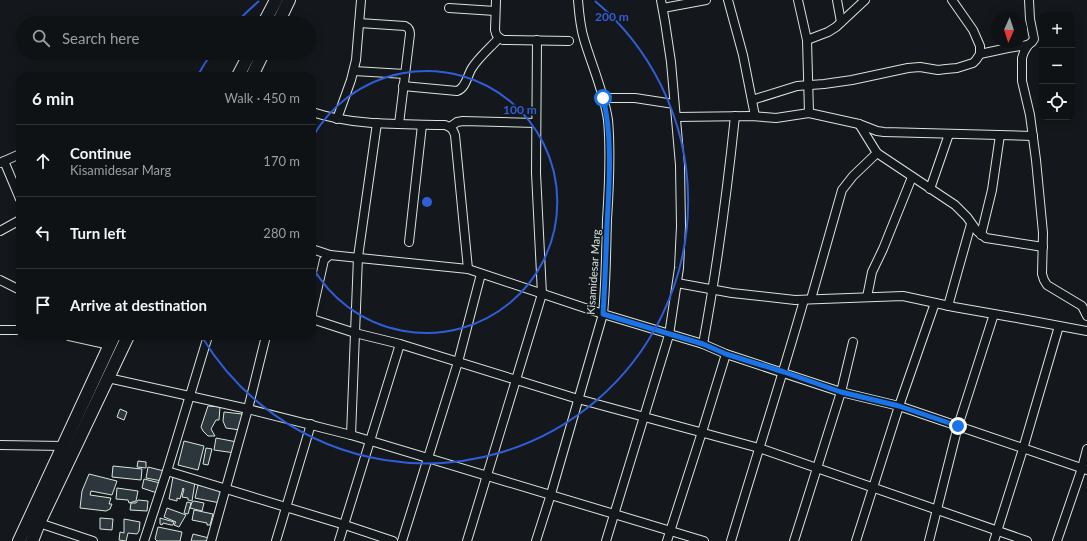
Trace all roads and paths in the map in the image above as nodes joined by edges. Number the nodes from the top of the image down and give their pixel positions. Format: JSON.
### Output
{"nodes":[{"id":1,"x":276,"y":0,"type":"edge"},
{"id":2,"x":289,"y":0,"type":"edge"},
{"id":3,"x":360,"y":0,"type":"edge"},
{"id":4,"x":496,"y":0,"type":"edge"},
{"id":5,"x":578,"y":0,"type":"edge"},
{"id":6,"x":706,"y":0,"type":"edge"},
{"id":7,"x":728,"y":0,"type":"edge"},
{"id":8,"x":798,"y":0,"type":"edge"},
{"id":9,"x":837,"y":0,"type":"edge"},
{"id":10,"x":865,"y":0,"type":"edge"},
{"id":11,"x":952,"y":0,"type":"edge"},
{"id":12,"x":1029,"y":0,"type":"edge"},
{"id":13,"x":662,"y":4,"type":"edge"},
{"id":14,"x":449,"y":8,"type":"dead end"},
{"id":15,"x":495,"y":11,"type":"junction"},
{"id":16,"x":268,"y":16,"type":"edge"},
{"id":17,"x":281,"y":16,"type":"edge"},
{"id":18,"x":841,"y":22,"type":"junction"},
{"id":19,"x":359,"y":23,"type":"junction"},
{"id":20,"x":499,"y":38,"type":"junction"},
{"id":21,"x":537,"y":40,"type":"junction"},
{"id":22,"x":807,"y":40,"type":"junction"},
{"id":23,"x":569,"y":41,"type":"dead end"},
{"id":24,"x":1028,"y":45,"type":"junction"},
{"id":25,"x":980,"y":54,"type":"junction"},
{"id":26,"x":246,"y":60,"type":"edge"},
{"id":27,"x":260,"y":60,"type":"edge"},
{"id":28,"x":354,"y":71,"type":"junction"},
{"id":29,"x":240,"y":72,"type":"edge"},
{"id":30,"x":254,"y":72,"type":"edge"},
{"id":31,"x":405,"y":74,"type":"junction"},
{"id":32,"x":807,"y":84,"type":"junction"},
{"id":33,"x":404,"y":86,"type":"junction"},
{"id":34,"x":603,"y":98,"type":"junction"},
{"id":35,"x":752,"y":100,"type":"junction"},
{"id":36,"x":674,"y":104,"type":"junction"},
{"id":37,"x":316,"y":113,"type":"edge"},
{"id":38,"x":809,"y":113,"type":"junction"},
{"id":39,"x":735,"y":116,"type":"junction"},
{"id":40,"x":755,"y":116,"type":"junction"},
{"id":41,"x":676,"y":117,"type":"junction"},
{"id":42,"x":337,"y":119,"type":"junction"},
{"id":43,"x":536,"y":123,"type":"junction"},
{"id":44,"x":377,"y":124,"type":"junction"},
{"id":45,"x":398,"y":124,"type":"junction"},
{"id":46,"x":859,"y":124,"type":"junction"},
{"id":47,"x":422,"y":125,"type":"junction"},
{"id":48,"x":450,"y":127,"type":"junction"},
{"id":49,"x":949,"y":134,"type":"junction"},
{"id":50,"x":1000,"y":135,"type":"junction"},
{"id":51,"x":1033,"y":136,"type":"junction"},
{"id":52,"x":877,"y":153,"type":"junction"},
{"id":53,"x":16,"y":156,"type":"edge"},
{"id":54,"x":2,"y":162,"type":"edge"},
{"id":55,"x":912,"y":177,"type":"junction"},
{"id":56,"x":930,"y":189,"type":"junction"},
{"id":57,"x":16,"y":191,"type":"edge"},
{"id":58,"x":16,"y":222,"type":"edge"},
{"id":59,"x":971,"y":224,"type":"junction"},
{"id":60,"x":0,"y":231,"type":"edge"},
{"id":61,"x":981,"y":235,"type":"junction"},
{"id":62,"x":409,"y":242,"type":"dead end"},
{"id":63,"x":1043,"y":247,"type":"junction"},
{"id":64,"x":316,"y":250,"type":"edge"},
{"id":65,"x":330,"y":255,"type":"junction"},
{"id":66,"x":358,"y":257,"type":"junction"},
{"id":67,"x":468,"y":270,"type":"junction"},
{"id":68,"x":481,"y":274,"type":"junction"},
{"id":69,"x":0,"y":280,"type":"edge"},
{"id":70,"x":677,"y":283,"type":"junction"},
{"id":71,"x":16,"y":288,"type":"edge"},
{"id":72,"x":713,"y":290,"type":"junction"},
{"id":73,"x":542,"y":294,"type":"junction"},
{"id":74,"x":316,"y":295,"type":"edge"},
{"id":75,"x":867,"y":297,"type":"junction"},
{"id":76,"x":808,"y":300,"type":"junction"},
{"id":77,"x":935,"y":303,"type":"junction"},
{"id":78,"x":948,"y":306,"type":"junction"},
{"id":79,"x":603,"y":314,"type":"junction"},
{"id":80,"x":994,"y":314,"type":"junction"},
{"id":81,"x":1087,"y":316,"type":"edge"},
{"id":82,"x":316,"y":320,"type":"edge"},
{"id":83,"x":1059,"y":326,"type":"junction"},
{"id":84,"x":0,"y":330,"type":"edge"},
{"id":85,"x":16,"y":330,"type":"edge"},
{"id":86,"x":1087,"y":331,"type":"edge"},
{"id":87,"x":355,"y":333,"type":"junction"},
{"id":88,"x":669,"y":335,"type":"junction"},
{"id":89,"x":126,"y":340,"type":"edge"},
{"id":90,"x":207,"y":340,"type":"edge"},
{"id":91,"x":265,"y":340,"type":"edge"},
{"id":92,"x":112,"y":341,"type":"edge"},
{"id":93,"x":853,"y":342,"type":"dead end"},
{"id":94,"x":400,"y":344,"type":"junction"},
{"id":95,"x":703,"y":344,"type":"junction"},
{"id":96,"x":726,"y":354,"type":"junction"},
{"id":97,"x":458,"y":362,"type":"junction"},
{"id":98,"x":784,"y":372,"type":"junction"},
{"id":99,"x":108,"y":378,"type":"junction"},
{"id":100,"x":517,"y":380,"type":"junction"},
{"id":101,"x":841,"y":392,"type":"junction"},
{"id":102,"x":189,"y":397,"type":"junction"},
{"id":103,"x":578,"y":399,"type":"junction"},
{"id":104,"x":899,"y":406,"type":"junction"},
{"id":105,"x":248,"y":409,"type":"junction"},
{"id":106,"x":643,"y":417,"type":"junction"},
{"id":107,"x":311,"y":424,"type":"junction"},
{"id":108,"x":958,"y":426,"type":"junction"},
{"id":109,"x":702,"y":432,"type":"junction"},
{"id":110,"x":351,"y":435,"type":"junction"},
{"id":111,"x":370,"y":440,"type":"junction"},
{"id":112,"x":0,"y":445,"type":"edge"},
{"id":113,"x":63,"y":446,"type":"junction"},
{"id":114,"x":759,"y":448,"type":"junction"},
{"id":115,"x":1023,"y":449,"type":"junction"},
{"id":116,"x":1087,"y":449,"type":"edge"},
{"id":117,"x":428,"y":458,"type":"junction"},
{"id":118,"x":817,"y":469,"type":"junction"},
{"id":119,"x":1085,"y":469,"type":"edge"},
{"id":120,"x":167,"y":471,"type":"junction"},
{"id":121,"x":487,"y":475,"type":"junction"},
{"id":122,"x":873,"y":487,"type":"junction"},
{"id":123,"x":226,"y":488,"type":"junction"},
{"id":124,"x":551,"y":494,"type":"junction"},
{"id":125,"x":286,"y":506,"type":"junction"},
{"id":126,"x":936,"y":510,"type":"junction"},
{"id":127,"x":614,"y":514,"type":"junction"},
{"id":128,"x":39,"y":523,"type":"junction"},
{"id":129,"x":344,"y":525,"type":"junction"},
{"id":130,"x":670,"y":531,"type":"junction"},
{"id":131,"x":997,"y":531,"type":"junction"},
{"id":132,"x":69,"y":537,"type":"edge"},
{"id":133,"x":19,"y":541,"type":"edge"},
{"id":134,"x":32,"y":541,"type":"edge"},
{"id":135,"x":93,"y":541,"type":"edge"},
{"id":136,"x":144,"y":541,"type":"edge"},
{"id":137,"x":211,"y":541,"type":"edge"},
{"id":138,"x":276,"y":541,"type":"edge"},
{"id":139,"x":339,"y":541,"type":"edge"},
{"id":140,"x":393,"y":541,"type":"edge"},
{"id":141,"x":402,"y":541,"type":"edge"},
{"id":142,"x":467,"y":541,"type":"edge"},
{"id":143,"x":536,"y":541,"type":"edge"},
{"id":144,"x":606,"y":541,"type":"edge"},
{"id":145,"x":667,"y":541,"type":"edge"},
{"id":146,"x":704,"y":541,"type":"edge"},
{"id":147,"x":731,"y":541,"type":"edge"},
{"id":148,"x":794,"y":541,"type":"edge"},
{"id":149,"x":856,"y":541,"type":"edge"},
{"id":150,"x":929,"y":541,"type":"edge"},
{"id":151,"x":994,"y":541,"type":"edge"},
{"id":152,"x":1027,"y":541,"type":"edge"},
{"id":153,"x":1057,"y":541,"type":"edge"}],
"edges":[{"from":1,"to":16,"type":"main road"},
{"from":2,"to":17,"type":"main road"},
{"from":3,"to":19,"type":"street"},
{"from":4,"to":15,"type":"street"},
{"from":5,"to":34,"type":"street","name":"Kisamidesar Marg"},
{"from":6,"to":13,"type":"street"},
{"from":7,"to":35,"type":"street"},
{"from":8,"to":22,"type":"street"},
{"from":9,"to":18,"type":"street"},
{"from":10,"to":18,"type":"street"},
{"from":11,"to":25,"type":"street"},
{"from":12,"to":24,"type":"street"},
{"from":13,"to":36,"type":"street"},
{"from":14,"to":15,"type":"street"},
{"from":15,"to":20,"type":"street"},
{"from":18,"to":22,"type":"street"},
{"from":19,"to":28,"type":"street"},
{"from":19,"to":31,"type":"street"},
{"from":20,"to":21,"type":"street"},
{"from":20,"to":33,"type":"street"},
{"from":21,"to":23,"type":"street"},
{"from":21,"to":43,"type":"street"},
{"from":22,"to":32,"type":"street"},
{"from":24,"to":25,"type":"street"},
{"from":24,"to":51,"type":"street"},
{"from":25,"to":32,"type":"street"},
{"from":26,"to":29,"type":"main road"},
{"from":27,"to":30,"type":"main road"},
{"from":28,"to":31,"type":"street"},
{"from":28,"to":42,"type":"street"},
{"from":31,"to":33,"type":"street"},
{"from":32,"to":35,"type":"street"},
{"from":32,"to":38,"type":"street"},
{"from":33,"to":45,"type":"street"},
{"from":34,"to":36,"type":"street"},
{"from":34,"to":79,"type":"street","name":"Kisamidesar Marg"},
{"from":35,"to":40,"type":"street"},
{"from":36,"to":41,"type":"street"},
{"from":37,"to":42,"type":"street"},
{"from":38,"to":40,"type":"street"},
{"from":38,"to":46,"type":"street"},
{"from":39,"to":40,"type":"street"},
{"from":39,"to":41,"type":"street"},
{"from":39,"to":72,"type":"street"},
{"from":41,"to":70,"type":"street"},
{"from":42,"to":44,"type":"street"},
{"from":43,"to":48,"type":"street"},
{"from":43,"to":73,"type":"street"},
{"from":44,"to":45,"type":"street"},
{"from":44,"to":66,"type":"street"},
{"from":45,"to":47,"type":"street"},
{"from":46,"to":49,"type":"street"},
{"from":46,"to":52,"type":"street"},
{"from":47,"to":48,"type":"street"},
{"from":47,"to":62,"type":"street"},
{"from":48,"to":67,"type":"street"},
{"from":49,"to":50,"type":"street"},
{"from":49,"to":56,"type":"street"},
{"from":50,"to":51,"type":"street"},
{"from":50,"to":61,"type":"street"},
{"from":51,"to":63,"type":"street"},
{"from":52,"to":55,"type":"street"},
{"from":52,"to":76,"type":"street"},
{"from":53,"to":54,"type":"street"},
{"from":54,"to":57,"type":"street"},
{"from":55,"to":56,"type":"street"},
{"from":55,"to":75,"type":"street"},
{"from":56,"to":59,"type":"street"},
{"from":58,"to":60,"type":"street"},
{"from":59,"to":61,"type":"street"},
{"from":59,"to":78,"type":"street"},
{"from":61,"to":63,"type":"street"},
{"from":63,"to":81,"type":"street"},
{"from":64,"to":65,"type":"street"},
{"from":65,"to":66,"type":"street"},
{"from":65,"to":74,"type":"street"},
{"from":66,"to":67,"type":"street"},
{"from":66,"to":87,"type":"street"},
{"from":67,"to":68,"type":"street"},
{"from":68,"to":73,"type":"street"},
{"from":68,"to":97,"type":"street"},
{"from":69,"to":71,"type":"street"},
{"from":70,"to":72,"type":"street"},
{"from":70,"to":88,"type":"street"},
{"from":72,"to":76,"type":"street"},
{"from":72,"to":95,"type":"street"},
{"from":73,"to":79,"type":"street"},
{"from":73,"to":100,"type":"street"},
{"from":75,"to":76,"type":"street"},
{"from":75,"to":77,"type":"street"},
{"from":76,"to":98,"type":"street"},
{"from":77,"to":78,"type":"street"},
{"from":77,"to":104,"type":"street"},
{"from":78,"to":80,"type":"street"},
{"from":79,"to":88,"type":"street"},
{"from":79,"to":103,"type":"street","name":"Kisamidesar Marg"},
{"from":80,"to":83,"type":"street"},
{"from":80,"to":108,"type":"street"},
{"from":82,"to":87,"type":"street"},
{"from":83,"to":86,"type":"street"},
{"from":83,"to":115,"type":"street"},
{"from":84,"to":85,"type":"street"},
{"from":87,"to":94,"type":"street"},
{"from":87,"to":110,"type":"street"},
{"from":88,"to":95,"type":"street"},
{"from":88,"to":106,"type":"street"},
{"from":89,"to":99,"type":"main road"},
{"from":90,"to":102,"type":"street"},
{"from":91,"to":105,"type":"street"},
{"from":92,"to":113,"type":"main road"},
{"from":93,"to":101,"type":"street"},
{"from":94,"to":97,"type":"street"},
{"from":94,"to":111,"type":"street"},
{"from":95,"to":96,"type":"street"},
{"from":96,"to":98,"type":"street"},
{"from":96,"to":109,"type":"street"},
{"from":97,"to":100,"type":"street"},
{"from":97,"to":117,"type":"street"},
{"from":98,"to":101,"type":"street"},
{"from":98,"to":114,"type":"street"},
{"from":99,"to":102,"type":"street"},
{"from":99,"to":128,"type":"main road"},
{"from":100,"to":103,"type":"street"},
{"from":100,"to":121,"type":"street"},
{"from":101,"to":104,"type":"street"},
{"from":101,"to":118,"type":"street"},
{"from":102,"to":105,"type":"street"},
{"from":102,"to":120,"type":"street"},
{"from":103,"to":106,"type":"street"},
{"from":103,"to":124,"type":"street","name":"Kisamidesar Marg"},
{"from":104,"to":108,"type":"street"},
{"from":104,"to":122,"type":"street"},
{"from":105,"to":107,"type":"street"},
{"from":105,"to":123,"type":"street"},
{"from":106,"to":109,"type":"street"},
{"from":106,"to":127,"type":"street"},
{"from":107,"to":110,"type":"street"},
{"from":107,"to":125,"type":"street"},
{"from":108,"to":115,"type":"street"},
{"from":108,"to":126,"type":"street"},
{"from":109,"to":114,"type":"street"},
{"from":109,"to":130,"type":"street"},
{"from":110,"to":111,"type":"street"},
{"from":111,"to":117,"type":"street"},
{"from":111,"to":129,"type":"street"},
{"from":112,"to":113,"type":"street"},
{"from":113,"to":133,"type":"main road"},
{"from":114,"to":118,"type":"street"},
{"from":114,"to":147,"type":"street"},
{"from":115,"to":119,"type":"street"},
{"from":115,"to":131,"type":"street"},
{"from":116,"to":119,"type":"street"},
{"from":117,"to":121,"type":"street"},
{"from":117,"to":141,"type":"street"},
{"from":118,"to":122,"type":"street"},
{"from":118,"to":148,"type":"street"},
{"from":119,"to":153,"type":"street"},
{"from":120,"to":123,"type":"street"},
{"from":120,"to":136,"type":"street"},
{"from":121,"to":124,"type":"street"},
{"from":121,"to":142,"type":"street"},
{"from":122,"to":126,"type":"street"},
{"from":122,"to":149,"type":"street"},
{"from":123,"to":125,"type":"street"},
{"from":123,"to":137,"type":"street"},
{"from":124,"to":127,"type":"street"},
{"from":124,"to":143,"type":"street","name":"Kisamidesar Marg"},
{"from":125,"to":129,"type":"street"},
{"from":125,"to":138,"type":"street"},
{"from":126,"to":131,"type":"street"},
{"from":126,"to":150,"type":"street"},
{"from":127,"to":130,"type":"street"},
{"from":127,"to":144,"type":"street"},
{"from":128,"to":132,"type":"street"},
{"from":128,"to":134,"type":"main road"},
{"from":129,"to":139,"type":"street"},
{"from":129,"to":140,"type":"street"},
{"from":130,"to":145,"type":"street"},
{"from":130,"to":146,"type":"street"},
{"from":131,"to":151,"type":"street"},
{"from":131,"to":152,"type":"street"},
{"from":132,"to":135,"type":"street"}]}
